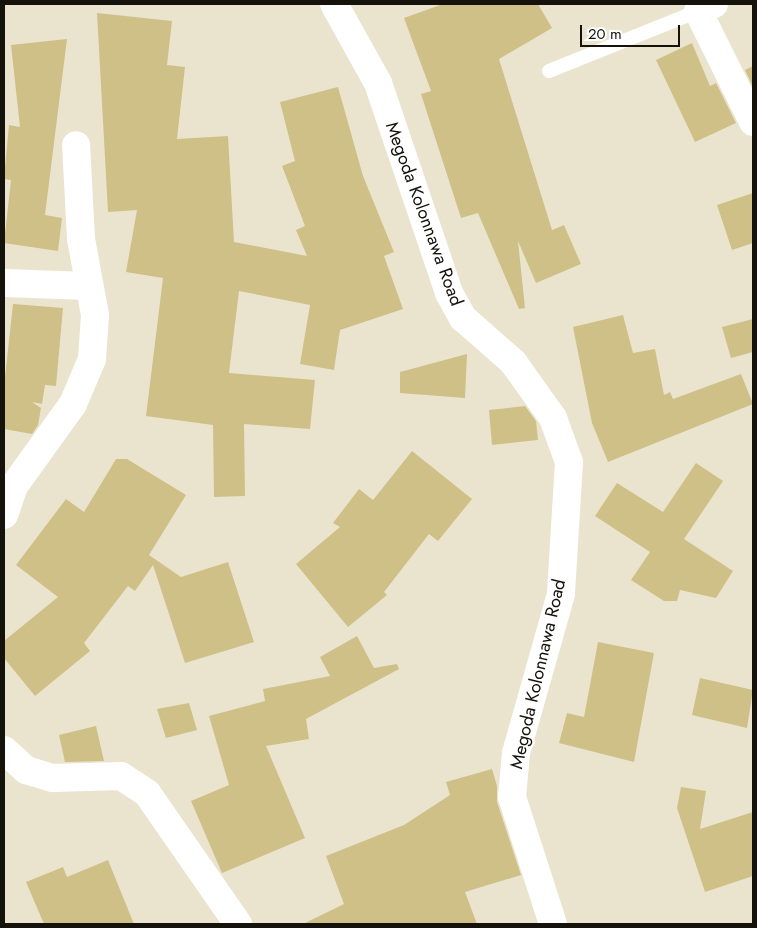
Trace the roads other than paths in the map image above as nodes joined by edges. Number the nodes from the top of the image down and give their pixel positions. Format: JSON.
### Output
{"nodes":[{"id":1,"x":334,"y":4,"type":"edge"},
{"id":2,"x":706,"y":7,"type":"edge"},
{"id":3,"x":550,"y":71,"type":"dead end"},
{"id":4,"x":753,"y":122,"type":"edge"},
{"id":5,"x":76,"y":145,"type":"dead end"},
{"id":6,"x":4,"y":283,"type":"edge"},
{"id":7,"x":88,"y":286,"type":"junction"},
{"id":8,"x":4,"y":515,"type":"edge"},
{"id":9,"x":4,"y":750,"type":"edge"},
{"id":10,"x":238,"y":924,"type":"edge"},
{"id":11,"x":553,"y":924,"type":"edge"}],
"edges":[{"from":1,"to":11,"type":"street","name":"Megoda Kolonnawa Road"},
{"from":2,"to":3,"type":"lane"},
{"from":2,"to":4,"type":"street"},
{"from":5,"to":7,"type":"street"},
{"from":6,"to":7,"type":"street"},
{"from":7,"to":8,"type":"street"},
{"from":9,"to":10,"type":"street"}]}
